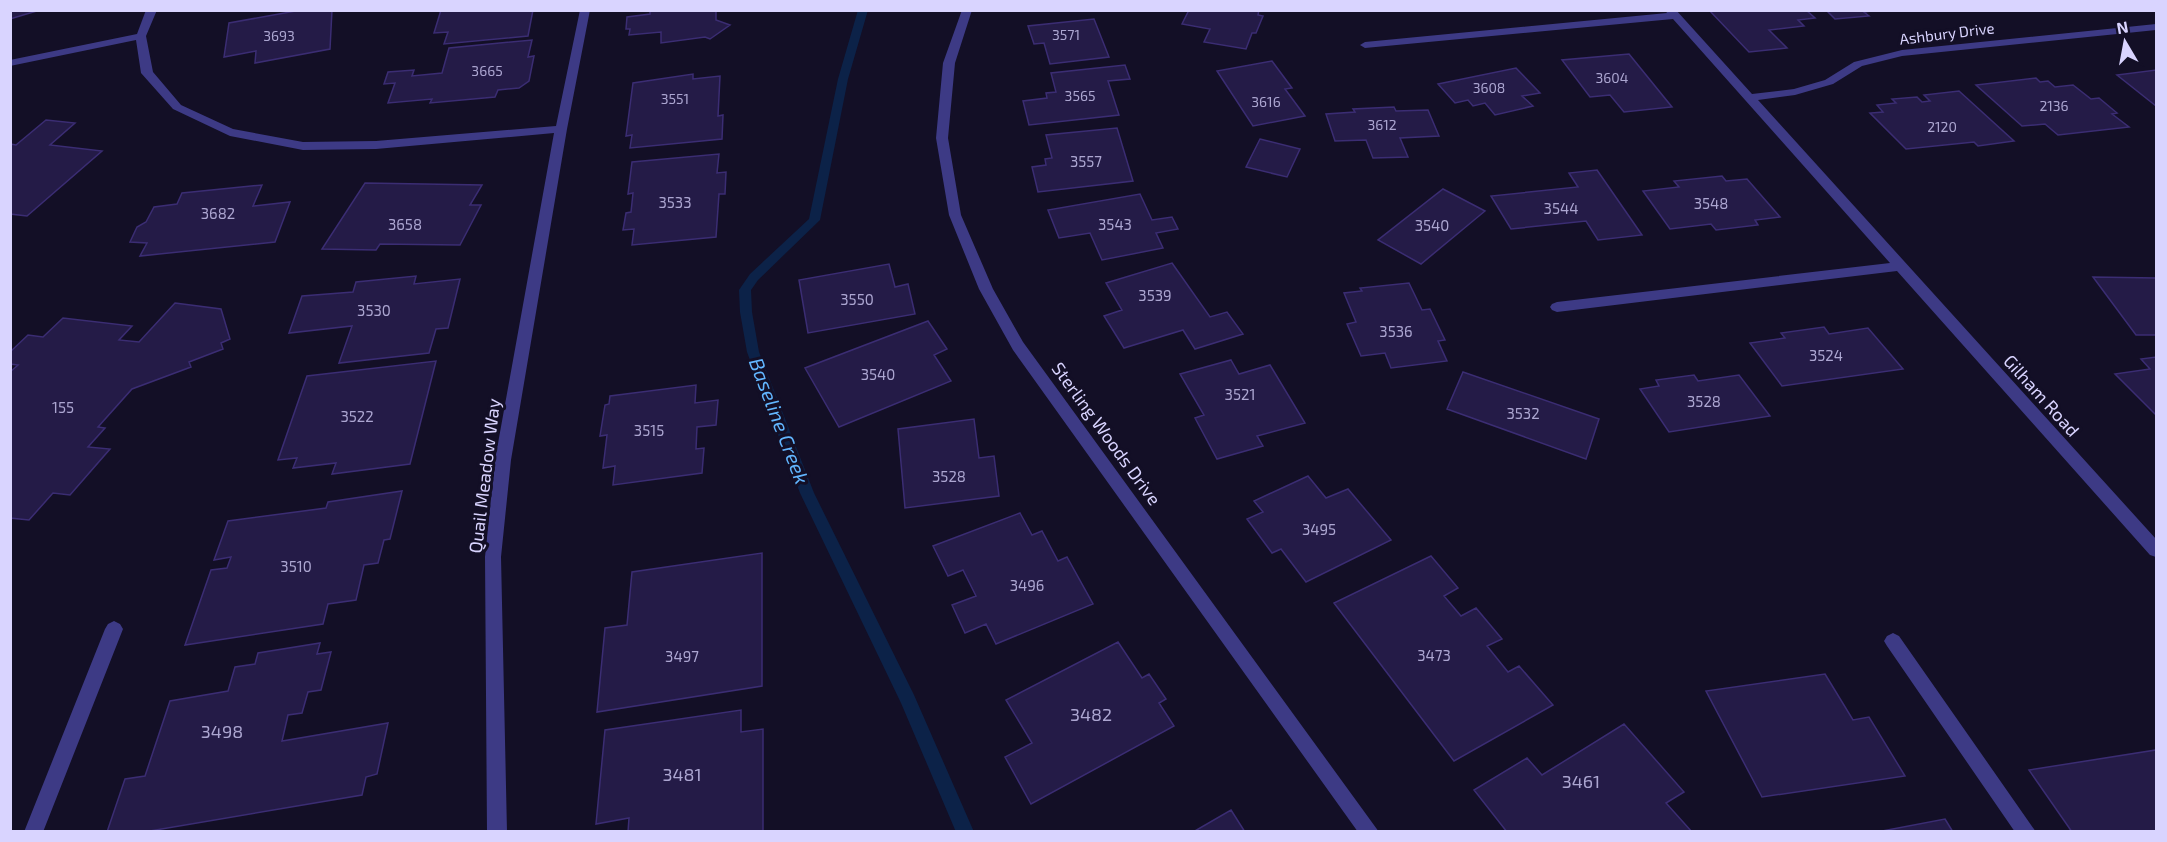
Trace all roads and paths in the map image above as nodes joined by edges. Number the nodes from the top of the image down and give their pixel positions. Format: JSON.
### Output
{"nodes":[{"id":1,"x":152,"y":10,"type":"edge"},
{"id":2,"x":585,"y":10,"type":"edge"},
{"id":3,"x":967,"y":10,"type":"edge"},
{"id":4,"x":1672,"y":13,"type":"edge"},
{"id":5,"x":2157,"y":27,"type":"edge"},
{"id":6,"x":141,"y":36,"type":"junction"},
{"id":7,"x":1365,"y":45,"type":"dead end"},
{"id":8,"x":10,"y":63,"type":"edge"},
{"id":9,"x":1749,"y":98,"type":"junction"},
{"id":10,"x":561,"y":129,"type":"junction"},
{"id":11,"x":1900,"y":266,"type":"junction"},
{"id":12,"x":1557,"y":307,"type":"dead end"},
{"id":13,"x":2157,"y":550,"type":"edge"},
{"id":14,"x":114,"y":629,"type":"dead end"},
{"id":15,"x":1893,"y":641,"type":"dead end"},
{"id":16,"x":33,"y":831,"type":"edge"},
{"id":17,"x":497,"y":831,"type":"edge"},
{"id":18,"x":1370,"y":831,"type":"edge"},
{"id":19,"x":2027,"y":831,"type":"edge"}],
"edges":[{"from":1,"to":6,"type":"street"},
{"from":2,"to":10,"type":"street","name":"Quail Meadow Way"},
{"from":3,"to":18,"type":"street","name":"Sterling Woods Drive"},
{"from":4,"to":7,"type":"street"},
{"from":4,"to":9,"type":"street","name":"Gilham Road"},
{"from":5,"to":9,"type":"street","name":"Ashbury Drive"},
{"from":6,"to":8,"type":"street"},
{"from":6,"to":10,"type":"street"},
{"from":9,"to":11,"type":"street","name":"Gilham Road"},
{"from":10,"to":17,"type":"street","name":"Quail Meadow Way"},
{"from":11,"to":12,"type":"street"},
{"from":11,"to":13,"type":"street","name":"Gilham Road"},
{"from":14,"to":16,"type":"street"},
{"from":15,"to":19,"type":"street"}]}
